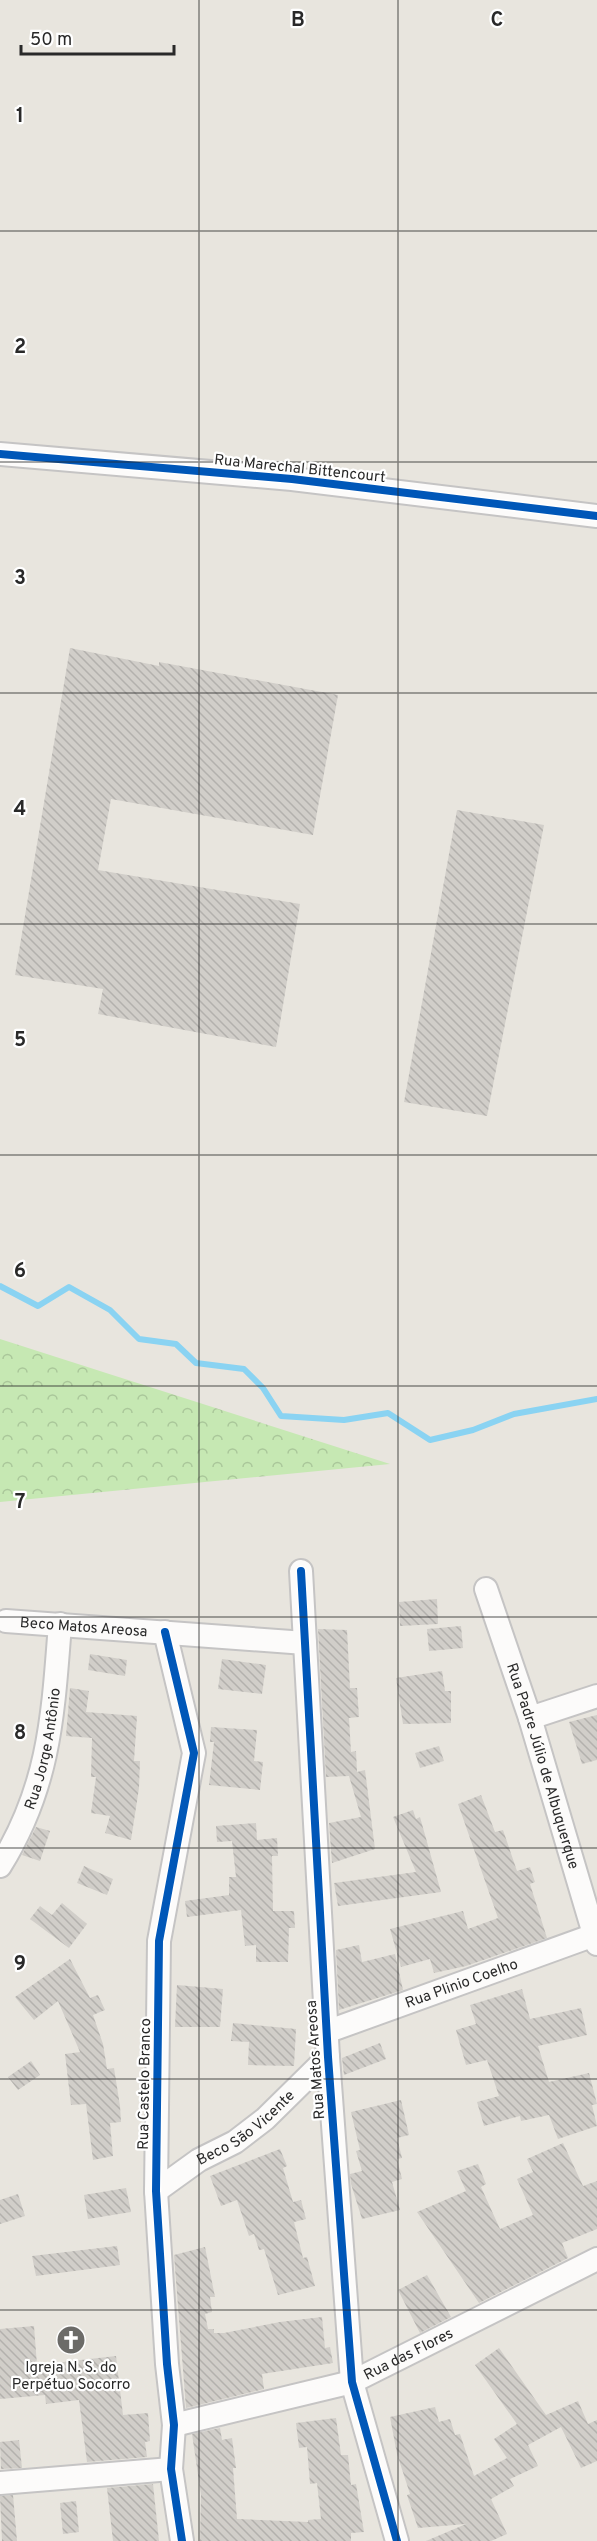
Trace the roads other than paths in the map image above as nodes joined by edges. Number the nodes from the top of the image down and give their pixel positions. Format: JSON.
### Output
{"nodes":[{"id":1,"x":0,"y":454,"type":"edge"},
{"id":2,"x":597,"y":516,"type":"edge"},
{"id":3,"x":301,"y":1570,"type":"dead end"},
{"id":4,"x":486,"y":1589,"type":"dead end"},
{"id":5,"x":6,"y":1621,"type":"dead end"},
{"id":6,"x":60,"y":1624,"type":"junction"},
{"id":7,"x":165,"y":1632,"type":"junction"},
{"id":8,"x":305,"y":1643,"type":"junction"},
{"id":9,"x":597,"y":1696,"type":"edge"},
{"id":10,"x":530,"y":1718,"type":"junction"},
{"id":11,"x":0,"y":1866,"type":"edge"},
{"id":12,"x":596,"y":1938,"type":"edge"},
{"id":13,"x":326,"y":2032,"type":"junction"},
{"id":14,"x":328,"y":2057,"type":"junction"},
{"id":15,"x":156,"y":2191,"type":"junction"},
{"id":16,"x":597,"y":2259,"type":"edge"},
{"id":17,"x":352,"y":2382,"type":"junction"},
{"id":18,"x":174,"y":2426,"type":"junction"},
{"id":19,"x":171,"y":2469,"type":"junction"},
{"id":20,"x":0,"y":2483,"type":"edge"},
{"id":21,"x":182,"y":2541,"type":"edge"},
{"id":22,"x":397,"y":2541,"type":"edge"}],
"edges":[{"from":1,"to":2,"type":"street","name":"Rua Marechal Bittencourt"},
{"from":3,"to":8,"type":"street","name":"Rua Matos Areosa"},
{"from":4,"to":10,"type":"street","name":"Rua Padre Júlio de Albuquerque"},
{"from":5,"to":6,"type":"street","name":"Beco Matos Areosa"},
{"from":6,"to":7,"type":"street","name":"Beco Matos Areosa"},
{"from":6,"to":11,"type":"street","name":"Rua Jorge Antônio"},
{"from":7,"to":8,"type":"street","name":"Beco Matos Areosa"},
{"from":7,"to":15,"type":"street","name":"Rua Castelo Branco"},
{"from":8,"to":13,"type":"street","name":"Rua Matos Areosa"},
{"from":9,"to":10,"type":"street"},
{"from":10,"to":12,"type":"street","name":"Rua Padre Júlio de Albuquerque"},
{"from":12,"to":13,"type":"street","name":"Rua Plinio Coelho"},
{"from":13,"to":14,"type":"street","name":"Rua Matos Areosa"},
{"from":14,"to":15,"type":"street","name":"Beco São Vicente"},
{"from":14,"to":17,"type":"street","name":"Rua Matos Areosa"},
{"from":15,"to":18,"type":"street","name":"Rua Castelo Branco"},
{"from":16,"to":17,"type":"street","name":"Rua das Flores"},
{"from":17,"to":18,"type":"street","name":"Rua das Flores"},
{"from":17,"to":22,"type":"street","name":"Rua Matos Areosa"},
{"from":18,"to":19,"type":"street","name":"Rua Castelo Branco"},
{"from":19,"to":20,"type":"street"},
{"from":19,"to":21,"type":"street","name":"Rua Castelo Branco"}]}
